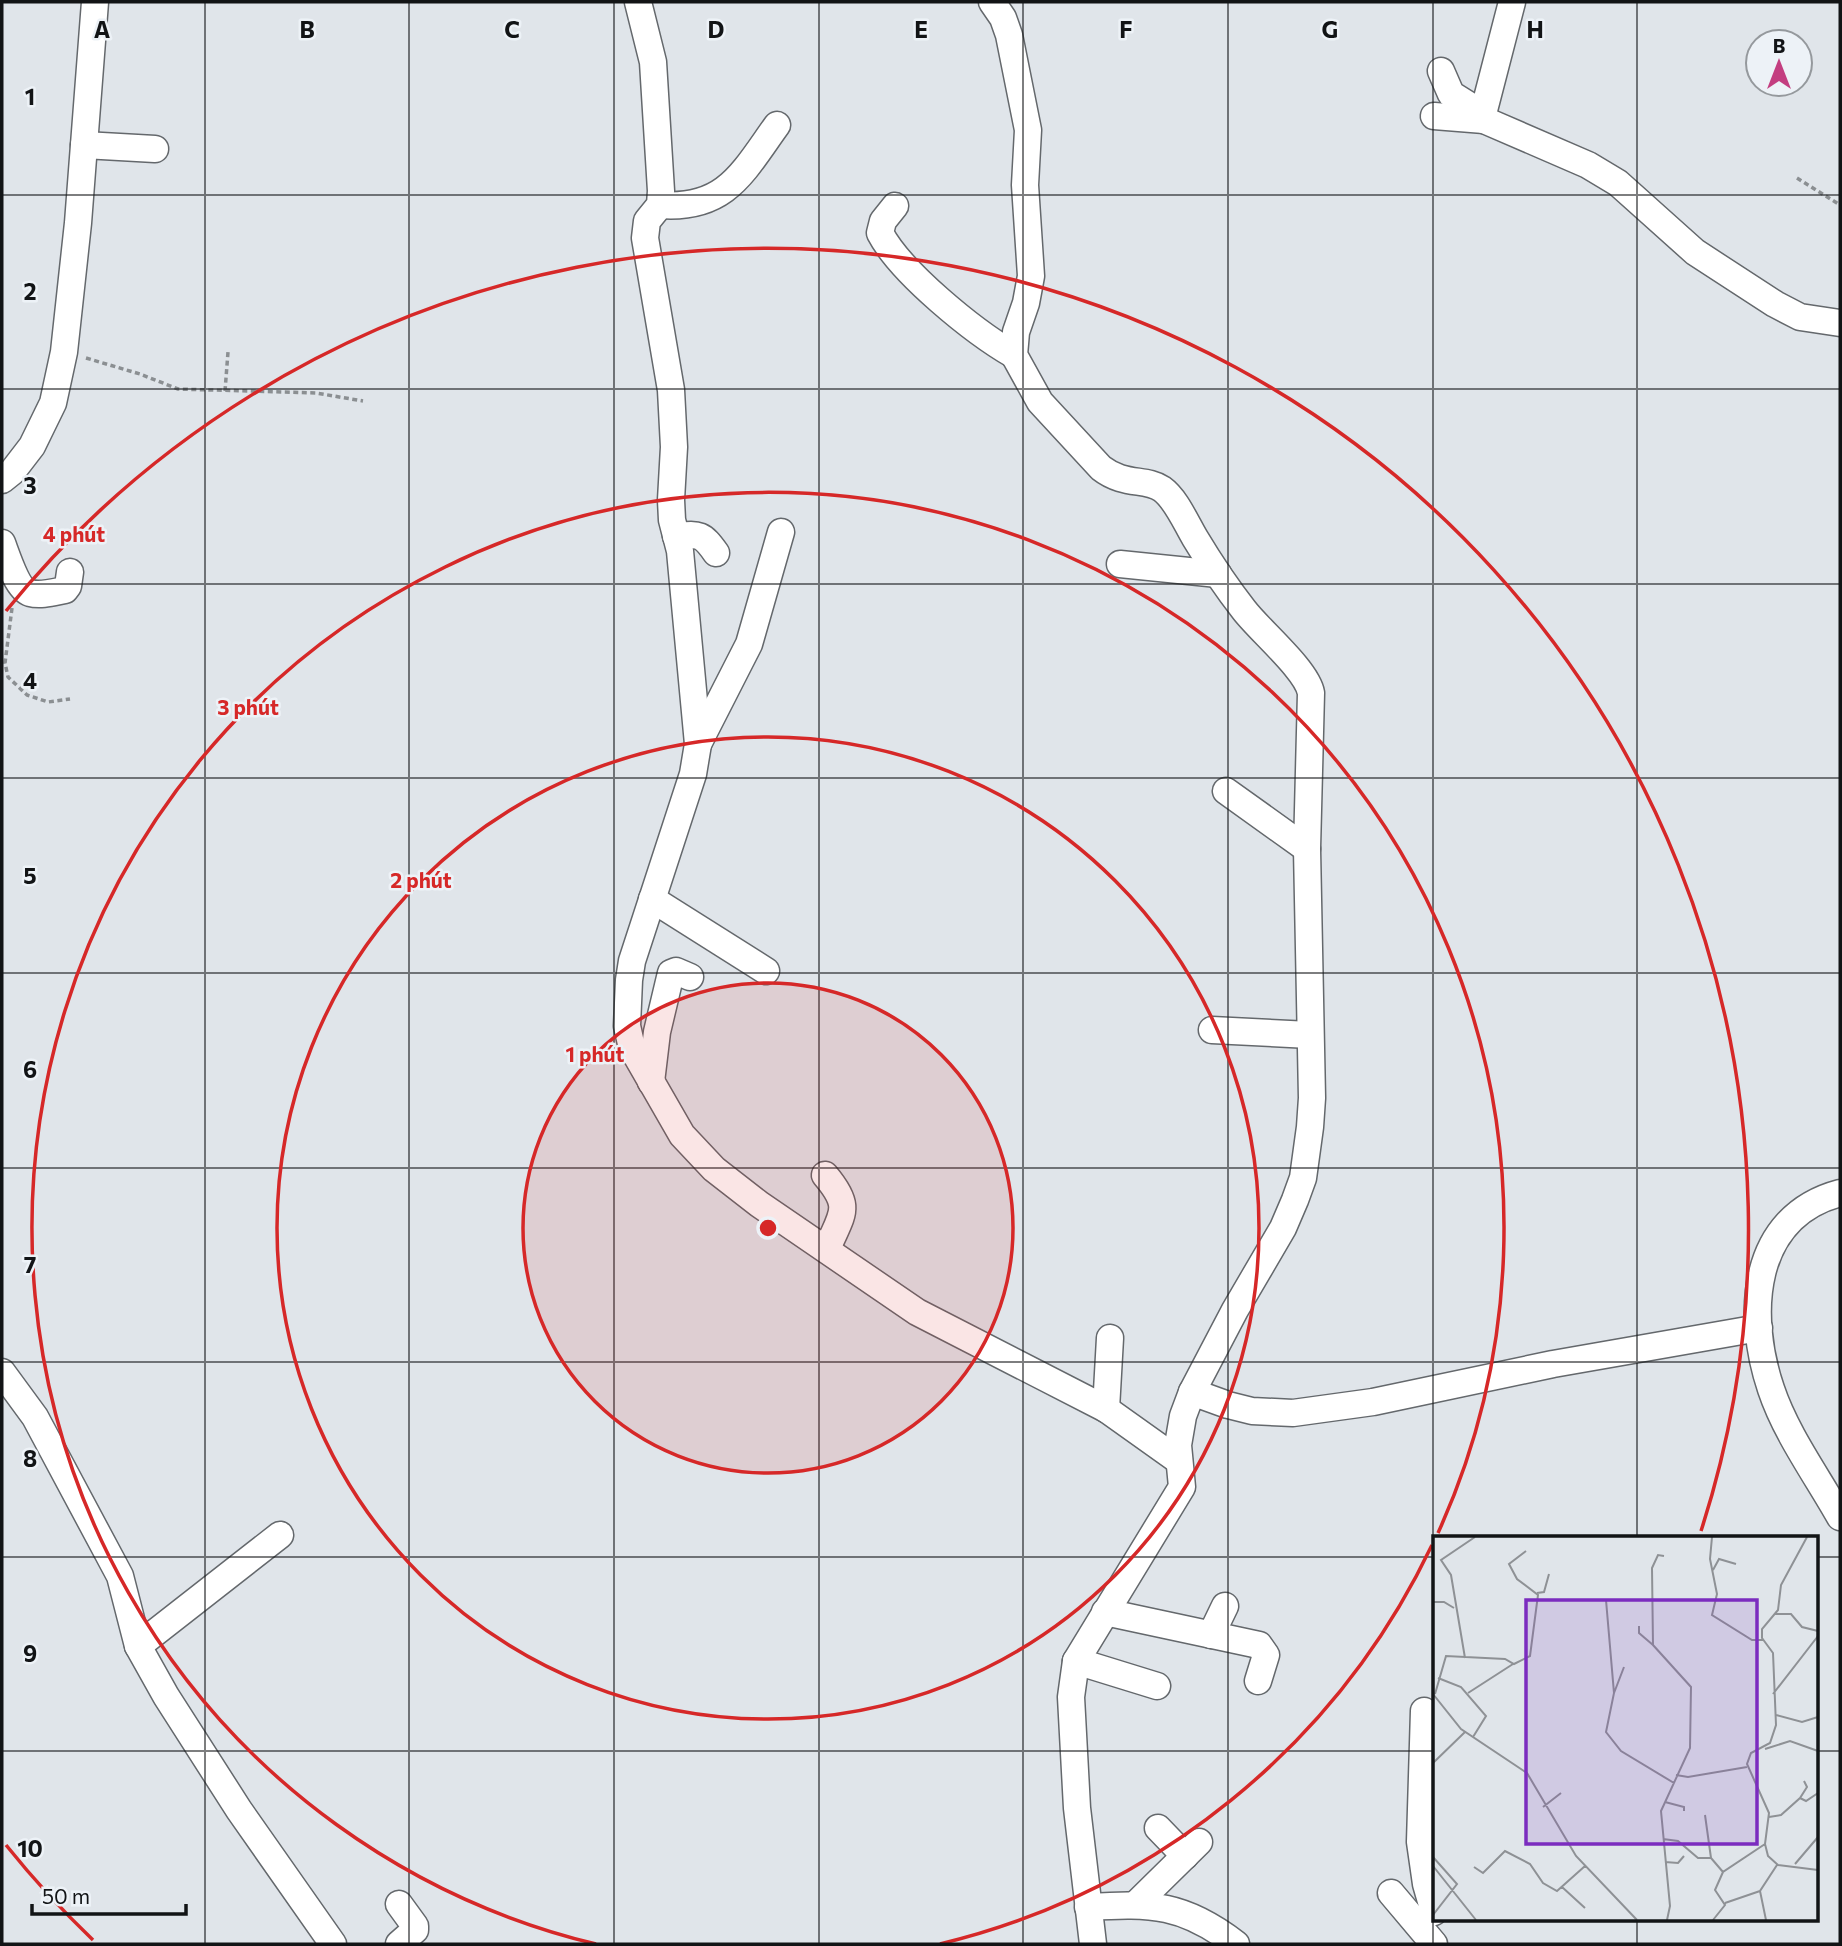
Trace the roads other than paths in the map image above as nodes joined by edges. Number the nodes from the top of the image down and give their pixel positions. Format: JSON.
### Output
{"nodes":[{"id":1,"x":95,"y":2,"type":"edge"},
{"id":2,"x":638,"y":2,"type":"edge"},
{"id":3,"x":992,"y":2,"type":"edge"},
{"id":4,"x":1509,"y":3,"type":"edge"},
{"id":5,"x":1441,"y":71,"type":"dead end"},
{"id":6,"x":1434,"y":116,"type":"dead end"},
{"id":7,"x":1483,"y":117,"type":"junction"},
{"id":8,"x":778,"y":125,"type":"dead end"},
{"id":9,"x":84,"y":145,"type":"junction"},
{"id":10,"x":155,"y":149,"type":"dead end"},
{"id":11,"x":660,"y":205,"type":"junction"},
{"id":12,"x":895,"y":206,"type":"dead end"},
{"id":13,"x":1840,"y":323,"type":"edge"},
{"id":14,"x":1014,"y":355,"type":"junction"},
{"id":15,"x":2,"y":481,"type":"edge"},
{"id":16,"x":781,"y":532,"type":"dead end"},
{"id":17,"x":676,"y":536,"type":"junction"},
{"id":18,"x":2,"y":543,"type":"edge"},
{"id":19,"x":716,"y":553,"type":"dead end"},
{"id":20,"x":1120,"y":564,"type":"dead end"},
{"id":21,"x":70,"y":572,"type":"dead end"},
{"id":22,"x":1218,"y":574,"type":"junction"},
{"id":23,"x":698,"y":744,"type":"junction"},
{"id":24,"x":1226,"y":791,"type":"dead end"},
{"id":25,"x":1307,"y":849,"type":"junction"},
{"id":26,"x":652,"y":899,"type":"junction"},
{"id":27,"x":766,"y":971,"type":"dead end"},
{"id":28,"x":690,"y":977,"type":"dead end"},
{"id":29,"x":1212,"y":1030,"type":"dead end"},
{"id":30,"x":1310,"y":1035,"type":"junction"},
{"id":31,"x":651,"y":1082,"type":"junction"},
{"id":32,"x":825,"y":1175,"type":"dead end"},
{"id":33,"x":1840,"y":1193,"type":"edge"},
{"id":34,"x":827,"y":1249,"type":"junction"},
{"id":35,"x":1759,"y":1328,"type":"junction"},
{"id":36,"x":1110,"y":1338,"type":"dead end"},
{"id":37,"x":2,"y":1372,"type":"edge"},
{"id":38,"x":1192,"y":1392,"type":"junction"},
{"id":39,"x":1106,"y":1409,"type":"junction"},
{"id":40,"x":1179,"y":1461,"type":"junction"},
{"id":41,"x":1840,"y":1517,"type":"edge"},
{"id":42,"x":280,"y":1535,"type":"dead end"},
{"id":43,"x":1225,"y":1606,"type":"dead end"},
{"id":44,"x":1105,"y":1612,"type":"junction"},
{"id":45,"x":1211,"y":1635,"type":"junction"},
{"id":46,"x":138,"y":1646,"type":"junction"},
{"id":47,"x":1076,"y":1661,"type":"junction"},
{"id":48,"x":1258,"y":1681,"type":"dead end"},
{"id":49,"x":1157,"y":1686,"type":"dead end"},
{"id":50,"x":1424,"y":1711,"type":"dead end"},
{"id":51,"x":1158,"y":1828,"type":"dead end"},
{"id":52,"x":1391,"y":1893,"type":"dead end"},
{"id":53,"x":399,"y":1904,"type":"dead end"},
{"id":54,"x":1136,"y":1904,"type":"junction"},
{"id":55,"x":1088,"y":1907,"type":"junction"},
{"id":56,"x":1433,"y":1908,"type":"edge"},
{"id":57,"x":1437,"y":1922,"type":"edge"},
{"id":58,"x":333,"y":1944,"type":"edge"},
{"id":59,"x":399,"y":1944,"type":"edge"},
{"id":60,"x":1093,"y":1944,"type":"edge"},
{"id":61,"x":1236,"y":1944,"type":"edge"},
{"id":62,"x":1434,"y":1944,"type":"edge"},
{"id":63,"x":1443,"y":1944,"type":"edge"}],
"edges":[{"from":1,"to":9,"type":"street"},
{"from":2,"to":11,"type":"street"},
{"from":3,"to":14,"type":"street"},
{"from":4,"to":7,"type":"street"},
{"from":5,"to":7,"type":"street"},
{"from":6,"to":7,"type":"street"},
{"from":7,"to":13,"type":"street"},
{"from":8,"to":11,"type":"street"},
{"from":9,"to":10,"type":"street"},
{"from":9,"to":15,"type":"street"},
{"from":11,"to":17,"type":"street"},
{"from":12,"to":14,"type":"street"},
{"from":14,"to":22,"type":"street"},
{"from":16,"to":23,"type":"street"},
{"from":17,"to":19,"type":"street"},
{"from":17,"to":23,"type":"street"},
{"from":18,"to":21,"type":"street"},
{"from":20,"to":22,"type":"street"},
{"from":22,"to":25,"type":"street"},
{"from":23,"to":26,"type":"street"},
{"from":24,"to":25,"type":"street"},
{"from":25,"to":30,"type":"street"},
{"from":26,"to":27,"type":"street"},
{"from":26,"to":31,"type":"street"},
{"from":28,"to":31,"type":"street"},
{"from":29,"to":30,"type":"street"},
{"from":30,"to":38,"type":"street"},
{"from":31,"to":34,"type":"street"},
{"from":32,"to":34,"type":"street"},
{"from":33,"to":35,"type":"street"},
{"from":34,"to":39,"type":"street"},
{"from":35,"to":38,"type":"street"},
{"from":35,"to":41,"type":"street"},
{"from":36,"to":39,"type":"street"},
{"from":37,"to":46,"type":"street"},
{"from":38,"to":40,"type":"street"},
{"from":39,"to":40,"type":"street"},
{"from":40,"to":44,"type":"street"},
{"from":42,"to":46,"type":"street"},
{"from":43,"to":45,"type":"street"},
{"from":44,"to":45,"type":"street"},
{"from":44,"to":47,"type":"street"},
{"from":45,"to":48,"type":"street"},
{"from":46,"to":58,"type":"street"},
{"from":47,"to":49,"type":"street"},
{"from":47,"to":55,"type":"street"},
{"from":50,"to":56,"type":"street"},
{"from":51,"to":54,"type":"street"},
{"from":52,"to":62,"type":"street"},
{"from":53,"to":59,"type":"street"},
{"from":54,"to":55,"type":"street"},
{"from":54,"to":61,"type":"street"},
{"from":55,"to":60,"type":"street"},
{"from":57,"to":63,"type":"street"}]}
